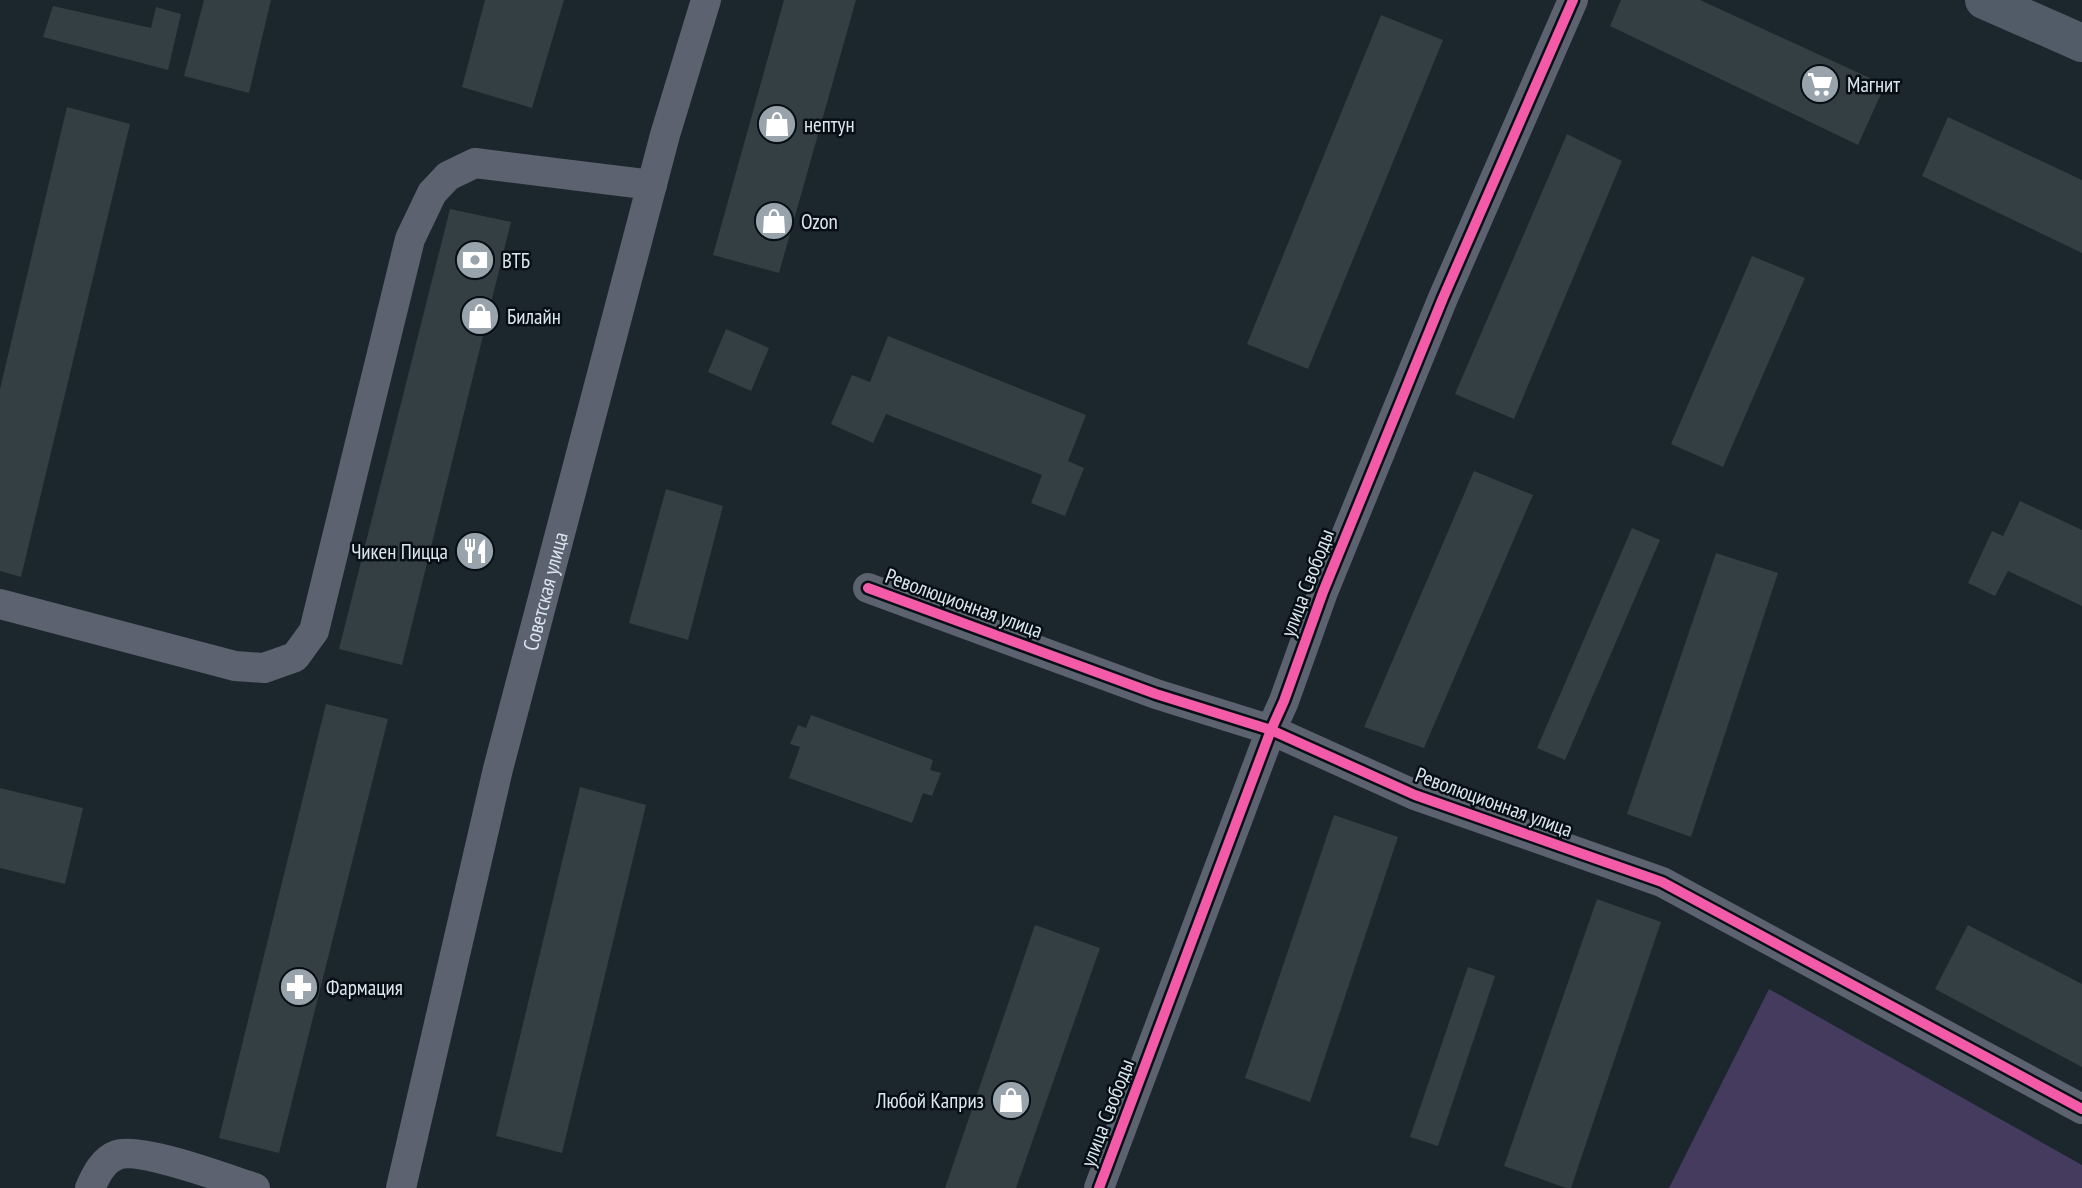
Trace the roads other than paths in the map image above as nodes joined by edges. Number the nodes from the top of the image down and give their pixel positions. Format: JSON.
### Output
{"nodes":[{"id":1,"x":706,"y":0,"type":"edge"},
{"id":2,"x":1573,"y":0,"type":"edge"},
{"id":3,"x":1984,"y":0,"type":"edge"},
{"id":4,"x":2082,"y":43,"type":"edge"},
{"id":5,"x":652,"y":185,"type":"junction"},
{"id":6,"x":868,"y":588,"type":"dead end"},
{"id":7,"x":0,"y":604,"type":"edge"},
{"id":8,"x":1271,"y":730,"type":"junction"},
{"id":9,"x":2082,"y":1109,"type":"edge"},
{"id":10,"x":90,"y":1188,"type":"edge"},
{"id":11,"x":255,"y":1188,"type":"edge"},
{"id":12,"x":401,"y":1188,"type":"edge"},
{"id":13,"x":1099,"y":1188,"type":"edge"}],
"edges":[{"from":1,"to":5,"type":"street","name":"Советская улица"},
{"from":2,"to":8,"type":"street","name":"улица Свободы"},
{"from":3,"to":4,"type":"street"},
{"from":5,"to":7,"type":"street"},
{"from":5,"to":12,"type":"street","name":"Советская улица"},
{"from":6,"to":8,"type":"street","name":"Революционная улица"},
{"from":8,"to":9,"type":"street","name":"Революционная улица"},
{"from":8,"to":13,"type":"street","name":"улица Свободы"},
{"from":10,"to":11,"type":"street"}]}
